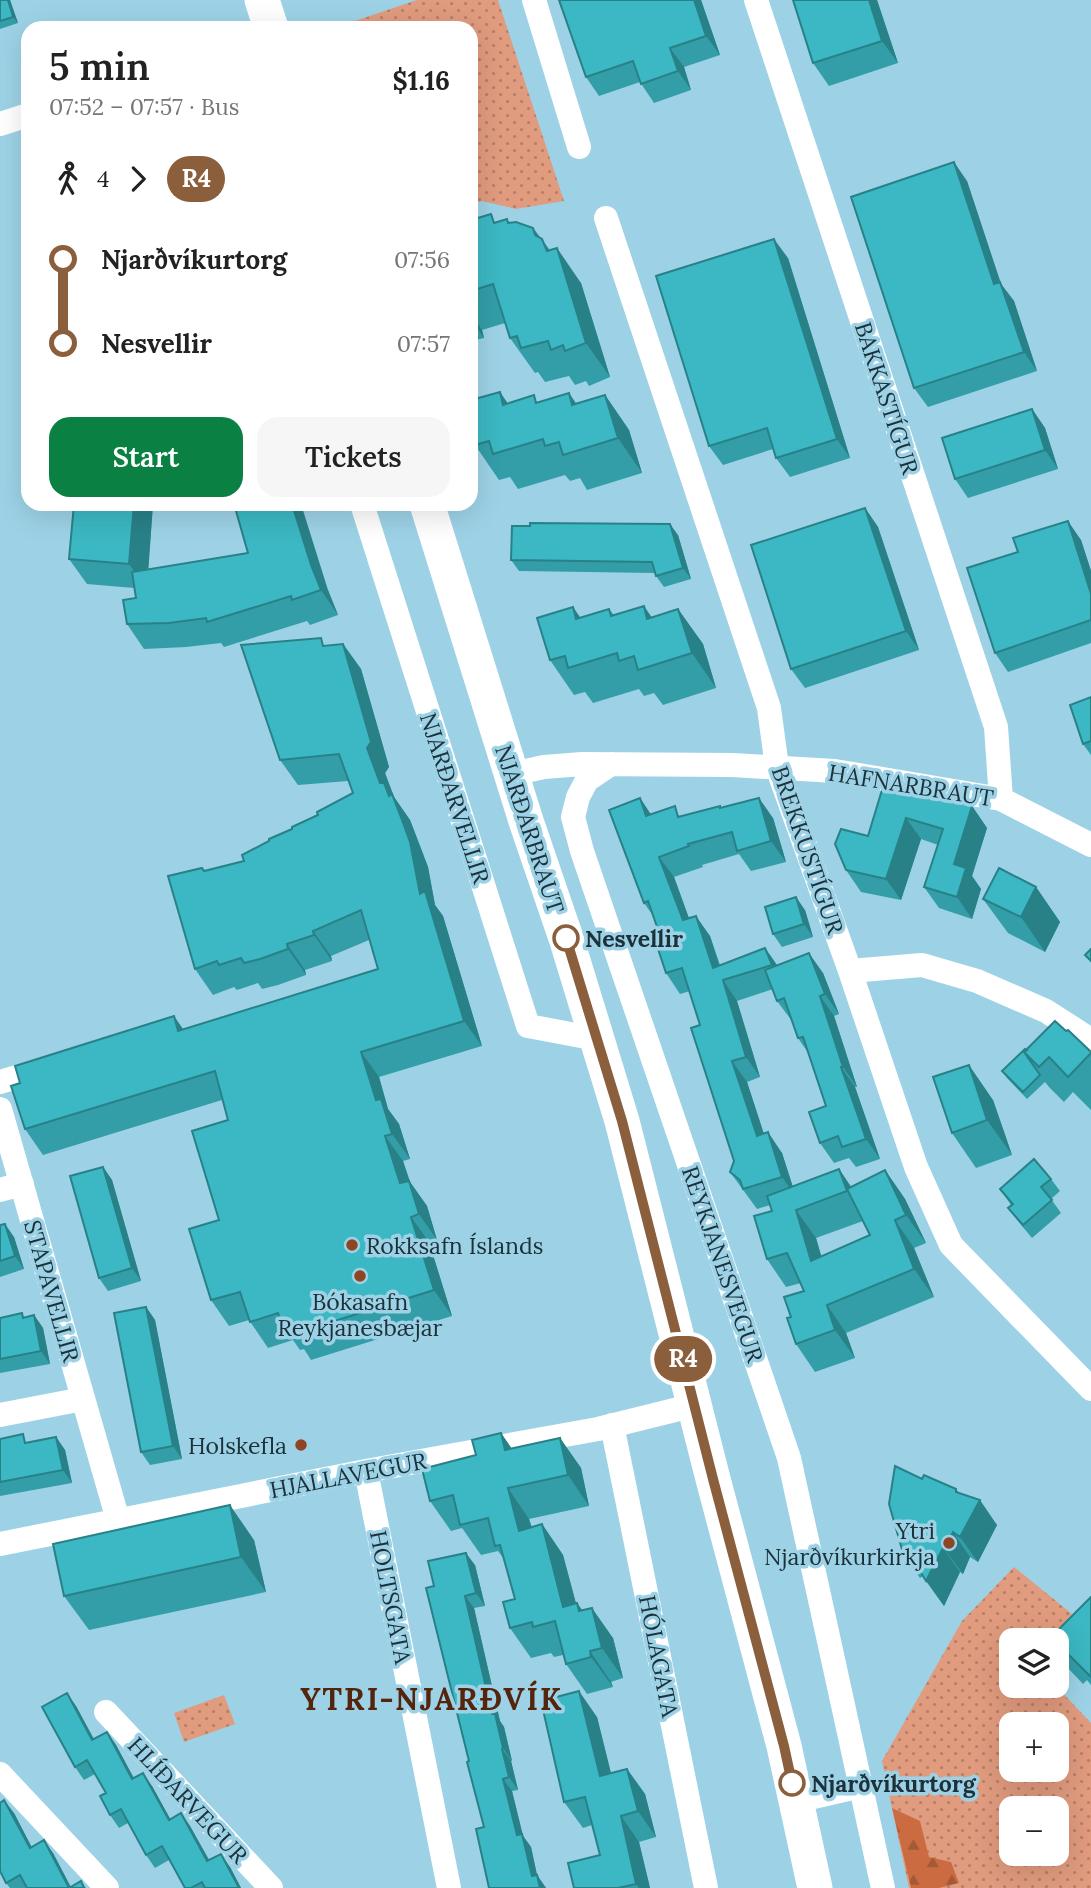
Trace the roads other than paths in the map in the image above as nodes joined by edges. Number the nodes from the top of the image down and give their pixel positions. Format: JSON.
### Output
{"nodes":[{"id":1,"x":262,"y":0,"type":"edge"},
{"id":2,"x":534,"y":0,"type":"edge"},
{"id":3,"x":756,"y":0,"type":"edge"},
{"id":4,"x":269,"y":21,"type":"edge"},
{"id":5,"x":21,"y":117,"type":"edge"},
{"id":6,"x":0,"y":124,"type":"edge"},
{"id":7,"x":579,"y":147,"type":"dead end"},
{"id":8,"x":606,"y":218,"type":"dead end"},
{"id":9,"x":364,"y":511,"type":"edge"},
{"id":10,"x":429,"y":511,"type":"edge"},
{"id":11,"x":611,"y":764,"type":"junction"},
{"id":12,"x":777,"y":767,"type":"junction"},
{"id":13,"x":512,"y":774,"type":"junction"},
{"id":14,"x":1001,"y":799,"type":"junction"},
{"id":15,"x":1091,"y":845,"type":"edge"},
{"id":16,"x":850,"y":971,"type":"junction"},
{"id":17,"x":597,"y":1039,"type":"junction"},
{"id":18,"x":1091,"y":1040,"type":"edge"},
{"id":19,"x":65,"y":1062,"type":"edge"},
{"id":20,"x":0,"y":1082,"type":"edge"},
{"id":21,"x":0,"y":1108,"type":"edge"},
{"id":22,"x":11,"y":1187,"type":"edge"},
{"id":23,"x":1091,"y":1389,"type":"edge"},
{"id":24,"x":83,"y":1399,"type":"junction"},
{"id":25,"x":695,"y":1405,"type":"junction"},
{"id":26,"x":0,"y":1415,"type":"edge"},
{"id":27,"x":611,"y":1425,"type":"junction"},
{"id":28,"x":366,"y":1471,"type":"junction"},
{"id":29,"x":118,"y":1520,"type":"junction"},
{"id":30,"x":0,"y":1544,"type":"edge"},
{"id":31,"x":106,"y":1712,"type":"dead end"},
{"id":32,"x":0,"y":1774,"type":"edge"},
{"id":33,"x":861,"y":1786,"type":"junction"},
{"id":34,"x":796,"y":1801,"type":"junction"},
{"id":35,"x":107,"y":1888,"type":"edge"},
{"id":36,"x":271,"y":1888,"type":"edge"},
{"id":37,"x":449,"y":1888,"type":"edge"},
{"id":38,"x":706,"y":1888,"type":"edge"},
{"id":39,"x":815,"y":1888,"type":"edge"},
{"id":40,"x":883,"y":1888,"type":"edge"}],
"edges":[{"from":1,"to":4,"type":"main road"},
{"from":2,"to":7,"type":"street"},
{"from":3,"to":14,"type":"street","name":"BAKKASTÍGUR"},
{"from":5,"to":6,"type":"street"},
{"from":8,"to":12,"type":"street","name":"BREKKUSTÍGUR"},
{"from":9,"to":17,"type":"street","name":"NJARÐARVELLIR"},
{"from":10,"to":13,"type":"main road","name":"NJARÐARBRAUT"},
{"from":11,"to":12,"type":"street","name":"HAFNARBRAUT"},
{"from":11,"to":13,"type":"street","name":"HAFNARBRAUT"},
{"from":11,"to":33,"type":"street","name":"REYKJANESVEGUR"},
{"from":12,"to":14,"type":"street","name":"HAFNARBRAUT"},
{"from":12,"to":16,"type":"street","name":"BREKKUSTÍGUR"},
{"from":13,"to":17,"type":"main road","name":"NJARÐARBRAUT"},
{"from":14,"to":15,"type":"street","name":"HAFNARBRAUT"},
{"from":16,"to":18,"type":"street"},
{"from":16,"to":23,"type":"street","name":"BREKKUSTÍGUR"},
{"from":17,"to":25,"type":"main road","name":"NJARÐARBRAUT"},
{"from":19,"to":20,"type":"street"},
{"from":21,"to":22,"type":"street","name":"STAPAVELLIR"},
{"from":22,"to":24,"type":"street","name":"STAPAVELLIR"},
{"from":24,"to":26,"type":"street"},
{"from":24,"to":29,"type":"street","name":"STAPAVELLIR"},
{"from":25,"to":27,"type":"street","name":"HJALLAVEGUR"},
{"from":25,"to":34,"type":"main road","name":"NJARÐARBRAUT"},
{"from":27,"to":28,"type":"street","name":"HJALLAVEGUR"},
{"from":27,"to":38,"type":"street","name":"HÓLAGATA"},
{"from":28,"to":29,"type":"street","name":"HJALLAVEGUR"},
{"from":28,"to":37,"type":"street","name":"HOLTSGATA"},
{"from":29,"to":30,"type":"street","name":"HJALLAVEGUR"},
{"from":31,"to":36,"type":"street","name":"HLÍÐARVEGUR"},
{"from":32,"to":35,"type":"street"},
{"from":33,"to":34,"type":"street"},
{"from":33,"to":40,"type":"street","name":"REYKJANESVEGUR"},
{"from":34,"to":39,"type":"main road","name":"NJARÐARBRAUT"}]}
